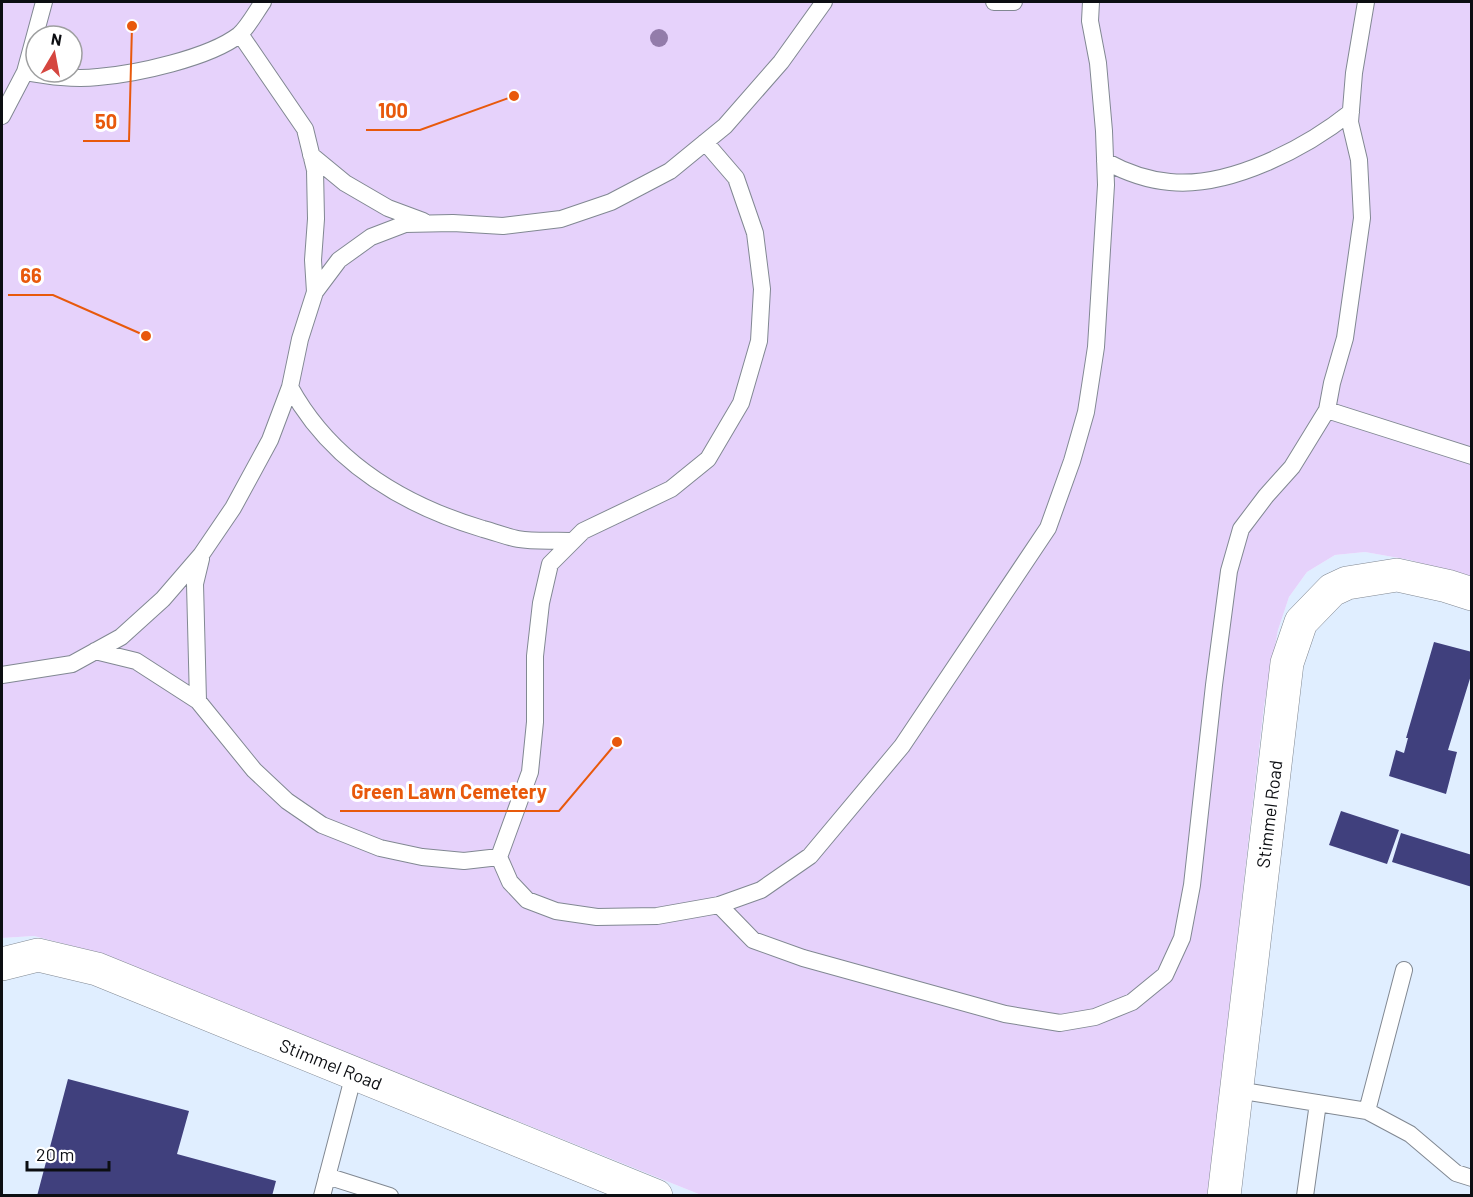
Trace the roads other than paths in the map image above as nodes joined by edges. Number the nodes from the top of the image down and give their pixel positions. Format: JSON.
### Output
{"nodes":[{"id":1,"x":44,"y":2,"type":"edge"},
{"id":2,"x":263,"y":2,"type":"edge"},
{"id":3,"x":824,"y":2,"type":"edge"},
{"id":4,"x":994,"y":2,"type":"edge"},
{"id":5,"x":1014,"y":2,"type":"edge"},
{"id":6,"x":1091,"y":2,"type":"edge"},
{"id":7,"x":1366,"y":2,"type":"edge"},
{"id":8,"x":38,"y":24,"type":"edge"},
{"id":9,"x":240,"y":34,"type":"junction"},
{"id":10,"x":24,"y":74,"type":"edge"},
{"id":11,"x":84,"y":77,"type":"edge"},
{"id":12,"x":1351,"y":112,"type":"junction"},
{"id":13,"x":2,"y":116,"type":"edge"},
{"id":14,"x":705,"y":142,"type":"junction"},
{"id":15,"x":311,"y":155,"type":"junction"},
{"id":16,"x":1105,"y":161,"type":"junction"},
{"id":17,"x":431,"y":224,"type":"junction"},
{"id":18,"x":315,"y":292,"type":"junction"},
{"id":19,"x":290,"y":387,"type":"junction"},
{"id":20,"x":1327,"y":410,"type":"junction"},
{"id":21,"x":1472,"y":456,"type":"edge"},
{"id":22,"x":573,"y":541,"type":"junction"},
{"id":23,"x":201,"y":555,"type":"junction"},
{"id":24,"x":1472,"y":594,"type":"edge"},
{"id":25,"x":95,"y":651,"type":"junction"},
{"id":26,"x":2,"y":675,"type":"edge"},
{"id":27,"x":198,"y":701,"type":"junction"},
{"id":28,"x":499,"y":856,"type":"junction"},
{"id":29,"x":718,"y":904,"type":"junction"},
{"id":30,"x":2,"y":964,"type":"edge"},
{"id":31,"x":1404,"y":970,"type":"dead end"},
{"id":32,"x":354,"y":1074,"type":"junction"},
{"id":33,"x":1237,"y":1090,"type":"junction"},
{"id":34,"x":1318,"y":1103,"type":"junction"},
{"id":35,"x":1367,"y":1111,"type":"junction"},
{"id":36,"x":327,"y":1176,"type":"junction"},
{"id":37,"x":1472,"y":1178,"type":"edge"},
{"id":38,"x":322,"y":1196,"type":"edge"},
{"id":39,"x":390,"y":1196,"type":"edge"},
{"id":40,"x":656,"y":1196,"type":"edge"},
{"id":41,"x":1224,"y":1196,"type":"edge"},
{"id":42,"x":1305,"y":1196,"type":"edge"}],
"edges":[{"from":1,"to":8,"type":"lane"},
{"from":2,"to":9,"type":"lane"},
{"from":3,"to":14,"type":"lane"},
{"from":4,"to":5,"type":"lane"},
{"from":6,"to":16,"type":"lane"},
{"from":7,"to":12,"type":"lane"},
{"from":9,"to":11,"type":"lane"},
{"from":9,"to":15,"type":"lane"},
{"from":10,"to":13,"type":"lane"},
{"from":12,"to":16,"type":"lane"},
{"from":12,"to":20,"type":"lane"},
{"from":14,"to":17,"type":"lane"},
{"from":14,"to":22,"type":"lane"},
{"from":15,"to":17,"type":"lane"},
{"from":15,"to":18,"type":"lane"},
{"from":16,"to":29,"type":"lane"},
{"from":17,"to":18,"type":"lane"},
{"from":18,"to":19,"type":"lane"},
{"from":19,"to":22,"type":"lane"},
{"from":19,"to":23,"type":"lane"},
{"from":20,"to":21,"type":"lane"},
{"from":20,"to":29,"type":"lane"},
{"from":22,"to":28,"type":"lane"},
{"from":23,"to":25,"type":"lane"},
{"from":23,"to":27,"type":"lane"},
{"from":24,"to":33,"type":"street","name":"Stimmel Road"},
{"from":25,"to":26,"type":"lane"},
{"from":25,"to":27,"type":"lane"},
{"from":27,"to":28,"type":"lane"},
{"from":28,"to":29,"type":"lane"},
{"from":30,"to":32,"type":"street","name":"Stimmel Road"},
{"from":31,"to":35,"type":"lane"},
{"from":32,"to":36,"type":"lane"},
{"from":32,"to":40,"type":"street","name":"Stimmel Road"},
{"from":33,"to":34,"type":"lane"},
{"from":33,"to":41,"type":"street","name":"Stimmel Road"},
{"from":34,"to":35,"type":"lane"},
{"from":34,"to":42,"type":"lane"},
{"from":35,"to":37,"type":"lane"},
{"from":36,"to":38,"type":"lane"},
{"from":36,"to":39,"type":"lane"}]}
